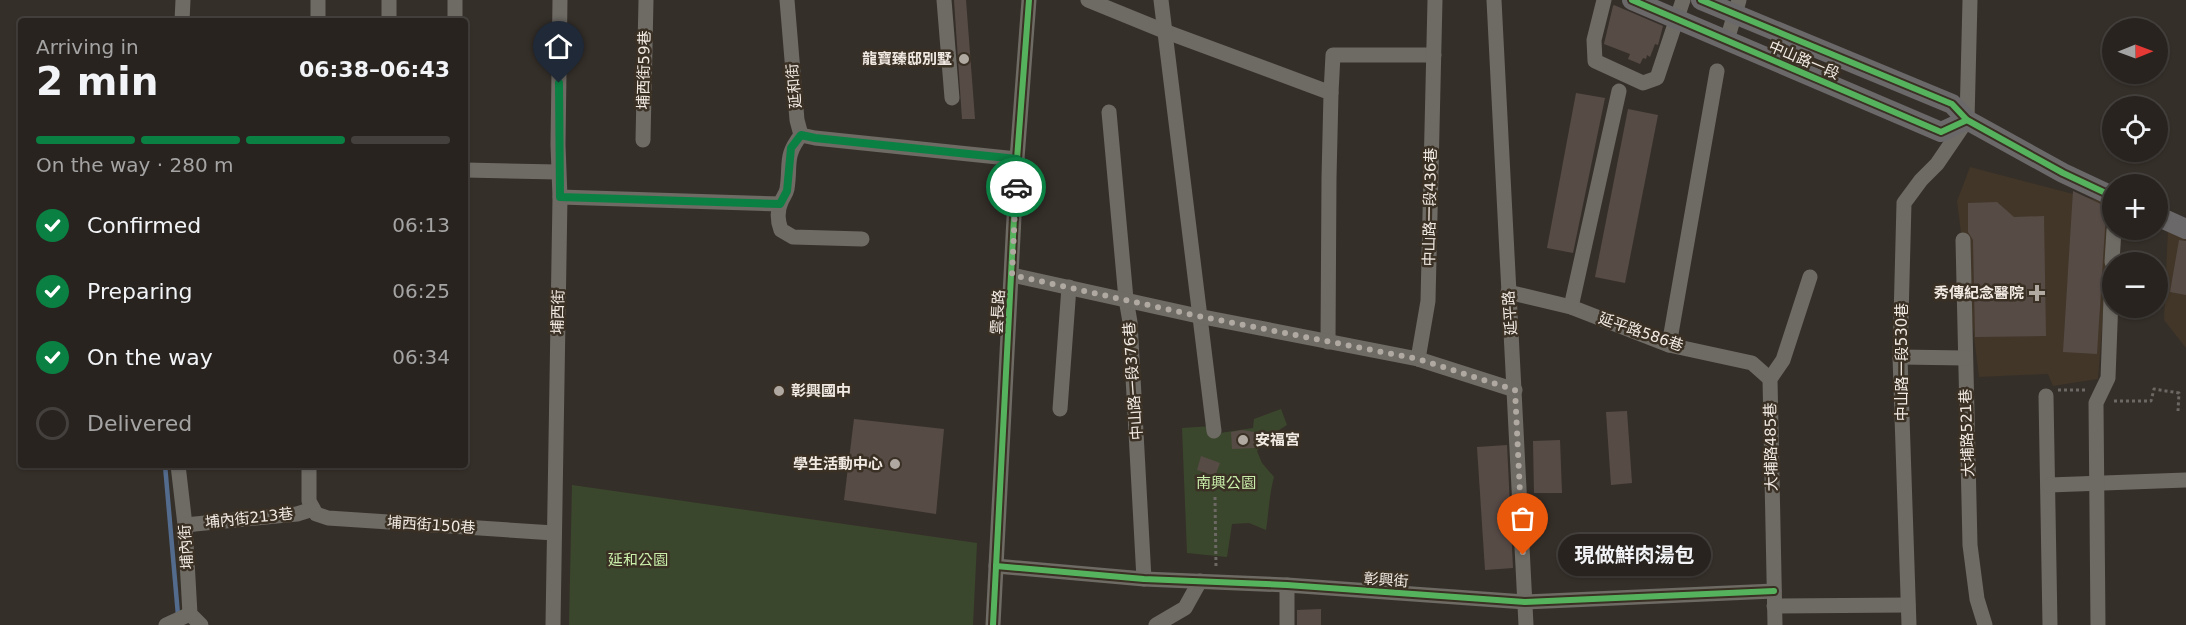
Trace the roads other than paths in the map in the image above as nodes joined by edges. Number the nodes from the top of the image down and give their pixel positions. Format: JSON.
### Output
{"nodes":[{"id":1,"x":183,"y":0,"type":"edge"},
{"id":2,"x":318,"y":0,"type":"edge"},
{"id":3,"x":389,"y":0,"type":"edge"},
{"id":4,"x":455,"y":0,"type":"edge"},
{"id":5,"x":560,"y":0,"type":"edge"},
{"id":6,"x":646,"y":0,"type":"edge"},
{"id":7,"x":786,"y":0,"type":"edge"},
{"id":8,"x":944,"y":0,"type":"edge"},
{"id":9,"x":1029,"y":0,"type":"edge"},
{"id":10,"x":1088,"y":0,"type":"edge"},
{"id":11,"x":1161,"y":0,"type":"edge"},
{"id":12,"x":1435,"y":0,"type":"edge"},
{"id":13,"x":1494,"y":0,"type":"edge"},
{"id":14,"x":1604,"y":0,"type":"edge"},
{"id":15,"x":1632,"y":0,"type":"edge"},
{"id":16,"x":1701,"y":0,"type":"edge"},
{"id":17,"x":1970,"y":0,"type":"edge"},
{"id":18,"x":1737,"y":7,"type":"edge"},
{"id":19,"x":1679,"y":9,"type":"edge"},
{"id":20,"x":182,"y":18,"type":"edge"},
{"id":21,"x":318,"y":18,"type":"edge"},
{"id":22,"x":389,"y":18,"type":"edge"},
{"id":23,"x":455,"y":18,"type":"edge"},
{"id":24,"x":1164,"y":31,"type":"junction"},
{"id":25,"x":1727,"y":40,"type":"junction"},
{"id":26,"x":1434,"y":55,"type":"junction"},
{"id":27,"x":1718,"y":71,"type":"dead end"},
{"id":28,"x":1619,"y":91,"type":"dead end"},
{"id":29,"x":1331,"y":93,"type":"junction"},
{"id":30,"x":952,"y":98,"type":"dead end"},
{"id":31,"x":1109,"y":112,"type":"dead end"},
{"id":32,"x":1967,"y":120,"type":"junction"},
{"id":33,"x":801,"y":135,"type":"junction"},
{"id":34,"x":643,"y":140,"type":"dead end"},
{"id":35,"x":1017,"y":159,"type":"junction"},
{"id":36,"x":468,"y":170,"type":"edge"},
{"id":37,"x":558,"y":172,"type":"junction"},
{"id":38,"x":2102,"y":191,"type":"edge"},
{"id":39,"x":560,"y":197,"type":"junction"},
{"id":40,"x":780,"y":204,"type":"junction"},
{"id":41,"x":2168,"y":221,"type":"edge"},
{"id":42,"x":2186,"y":229,"type":"edge"},
{"id":43,"x":862,"y":238,"type":"dead end"},
{"id":44,"x":1963,"y":240,"type":"dead end"},
{"id":45,"x":1012,"y":275,"type":"junction"},
{"id":46,"x":1810,"y":277,"type":"dead end"},
{"id":47,"x":1069,"y":287,"type":"junction"},
{"id":48,"x":1508,"y":292,"type":"junction"},
{"id":49,"x":1126,"y":299,"type":"junction"},
{"id":50,"x":1572,"y":307,"type":"junction"},
{"id":51,"x":1198,"y":316,"type":"junction"},
{"id":52,"x":2110,"y":318,"type":"edge"},
{"id":53,"x":1328,"y":342,"type":"junction"},
{"id":54,"x":1669,"y":345,"type":"junction"},
{"id":55,"x":1900,"y":357,"type":"junction"},
{"id":56,"x":1965,"y":358,"type":"junction"},
{"id":57,"x":1418,"y":359,"type":"junction"},
{"id":58,"x":1770,"y":379,"type":"junction"},
{"id":59,"x":1515,"y":390,"type":"junction"},
{"id":60,"x":2046,"y":396,"type":"road end"},
{"id":61,"x":1060,"y":409,"type":"dead end"},
{"id":62,"x":1214,"y":431,"type":"dead end"},
{"id":63,"x":178,"y":468,"type":"edge"},
{"id":64,"x":309,"y":468,"type":"edge"},
{"id":65,"x":2186,"y":480,"type":"edge"},
{"id":66,"x":2097,"y":482,"type":"junction"},
{"id":67,"x":2049,"y":485,"type":"junction"},
{"id":68,"x":313,"y":509,"type":"junction"},
{"id":69,"x":185,"y":525,"type":"junction"},
{"id":70,"x":554,"y":533,"type":"junction"},
{"id":71,"x":996,"y":566,"type":"junction"},
{"id":72,"x":1144,"y":579,"type":"junction"},
{"id":73,"x":1200,"y":581,"type":"junction"},
{"id":74,"x":1287,"y":585,"type":"junction"},
{"id":75,"x":1774,"y":598,"type":"junction"},
{"id":76,"x":1526,"y":602,"type":"junction"},
{"id":77,"x":1908,"y":605,"type":"junction"},
{"id":78,"x":195,"y":620,"type":"edge"},
{"id":79,"x":166,"y":625,"type":"edge"},
{"id":80,"x":553,"y":625,"type":"edge"},
{"id":81,"x":993,"y":625,"type":"edge"},
{"id":82,"x":1156,"y":625,"type":"edge"},
{"id":83,"x":1287,"y":625,"type":"edge"},
{"id":84,"x":1526,"y":625,"type":"edge"},
{"id":85,"x":1775,"y":625,"type":"edge"},
{"id":86,"x":1909,"y":625,"type":"edge"},
{"id":87,"x":1985,"y":625,"type":"edge"},
{"id":88,"x":2050,"y":625,"type":"edge"},
{"id":89,"x":2098,"y":625,"type":"edge"}],
"edges":[{"from":1,"to":20,"type":"street"},
{"from":2,"to":21,"type":"street"},
{"from":3,"to":22,"type":"street"},
{"from":4,"to":23,"type":"street"},
{"from":5,"to":37,"type":"street","name":"埔西街"},
{"from":6,"to":34,"type":"street","name":"埔西街59巷"},
{"from":7,"to":33,"type":"street","name":"延和街"},
{"from":8,"to":30,"type":"street"},
{"from":9,"to":35,"type":"street","name":"雲長路"},
{"from":10,"to":24,"type":"street"},
{"from":11,"to":24,"type":"street"},
{"from":12,"to":26,"type":"street","name":"中山路一段436巷"},
{"from":13,"to":48,"type":"street","name":"延平路"},
{"from":14,"to":19,"type":"street"},
{"from":15,"to":19,"type":"main road","name":"中山路一段"},
{"from":16,"to":18,"type":"main road","name":"中山路一段"},
{"from":17,"to":32,"type":"street"},
{"from":18,"to":25,"type":"street"},
{"from":18,"to":32,"type":"main road","name":"中山路一段"},
{"from":19,"to":25,"type":"main road","name":"中山路一段"},
{"from":24,"to":29,"type":"street"},
{"from":24,"to":51,"type":"street"},
{"from":25,"to":32,"type":"main road","name":"中山路一段"},
{"from":26,"to":29,"type":"street"},
{"from":26,"to":57,"type":"street","name":"中山路一段436巷"},
{"from":27,"to":54,"type":"street"},
{"from":28,"to":50,"type":"street"},
{"from":29,"to":53,"type":"street"},
{"from":31,"to":49,"type":"street","name":"中山路一段376巷"},
{"from":32,"to":38,"type":"main road","name":"中山路一段"},
{"from":32,"to":55,"type":"street","name":"中山路一段530巷"},
{"from":33,"to":35,"type":"street"},
{"from":33,"to":40,"type":"street"},
{"from":35,"to":45,"type":"street","name":"雲長路"},
{"from":36,"to":37,"type":"street"},
{"from":37,"to":39,"type":"street","name":"埔西街"},
{"from":39,"to":40,"type":"street"},
{"from":39,"to":70,"type":"street","name":"埔西街"},
{"from":40,"to":43,"type":"street"},
{"from":41,"to":42,"type":"main road"},
{"from":44,"to":56,"type":"street","name":"大埔路521巷"},
{"from":45,"to":47,"type":"street"},
{"from":45,"to":71,"type":"street","name":"雲長路"},
{"from":46,"to":58,"type":"street"},
{"from":47,"to":49,"type":"street"},
{"from":47,"to":61,"type":"street"},
{"from":48,"to":50,"type":"street","name":"延平路586巷"},
{"from":48,"to":59,"type":"street","name":"延平路"},
{"from":49,"to":51,"type":"street"},
{"from":49,"to":72,"type":"street","name":"中山路一段376巷"},
{"from":50,"to":54,"type":"street","name":"延平路586巷"},
{"from":51,"to":53,"type":"street"},
{"from":51,"to":62,"type":"street"},
{"from":52,"to":66,"type":"street"},
{"from":53,"to":57,"type":"street"},
{"from":54,"to":58,"type":"street","name":"延平路586巷"},
{"from":55,"to":56,"type":"street"},
{"from":55,"to":77,"type":"street","name":"中山路一段530巷"},
{"from":56,"to":87,"type":"street","name":"大埔路521巷"},
{"from":57,"to":59,"type":"street"},
{"from":58,"to":75,"type":"street","name":"大埔路485巷"},
{"from":59,"to":76,"type":"street","name":"延平路"},
{"from":60,"to":67,"type":"street"},
{"from":63,"to":69,"type":"street","name":"埔內街"},
{"from":64,"to":68,"type":"street"},
{"from":65,"to":66,"type":"street"},
{"from":66,"to":67,"type":"street"},
{"from":66,"to":89,"type":"street"},
{"from":67,"to":88,"type":"street"},
{"from":68,"to":69,"type":"street","name":"埔內街213巷"},
{"from":68,"to":70,"type":"street","name":"埔西街150巷"},
{"from":69,"to":78,"type":"street","name":"埔內街"},
{"from":70,"to":80,"type":"street","name":"埔西街"},
{"from":71,"to":72,"type":"street","name":"彰興街"},
{"from":71,"to":81,"type":"street","name":"雲長路"},
{"from":72,"to":73,"type":"street","name":"彰興街"},
{"from":73,"to":74,"type":"street","name":"彰興街"},
{"from":73,"to":82,"type":"street"},
{"from":74,"to":76,"type":"street","name":"彰興街"},
{"from":74,"to":83,"type":"street"},
{"from":75,"to":76,"type":"street","name":"彰興街"},
{"from":75,"to":77,"type":"street","name":"彰興街"},
{"from":75,"to":85,"type":"street","name":"大埔路485巷"},
{"from":76,"to":84,"type":"street","name":"延平路"},
{"from":77,"to":86,"type":"street","name":"中山路一段530巷"},
{"from":78,"to":79,"type":"street"}]}
